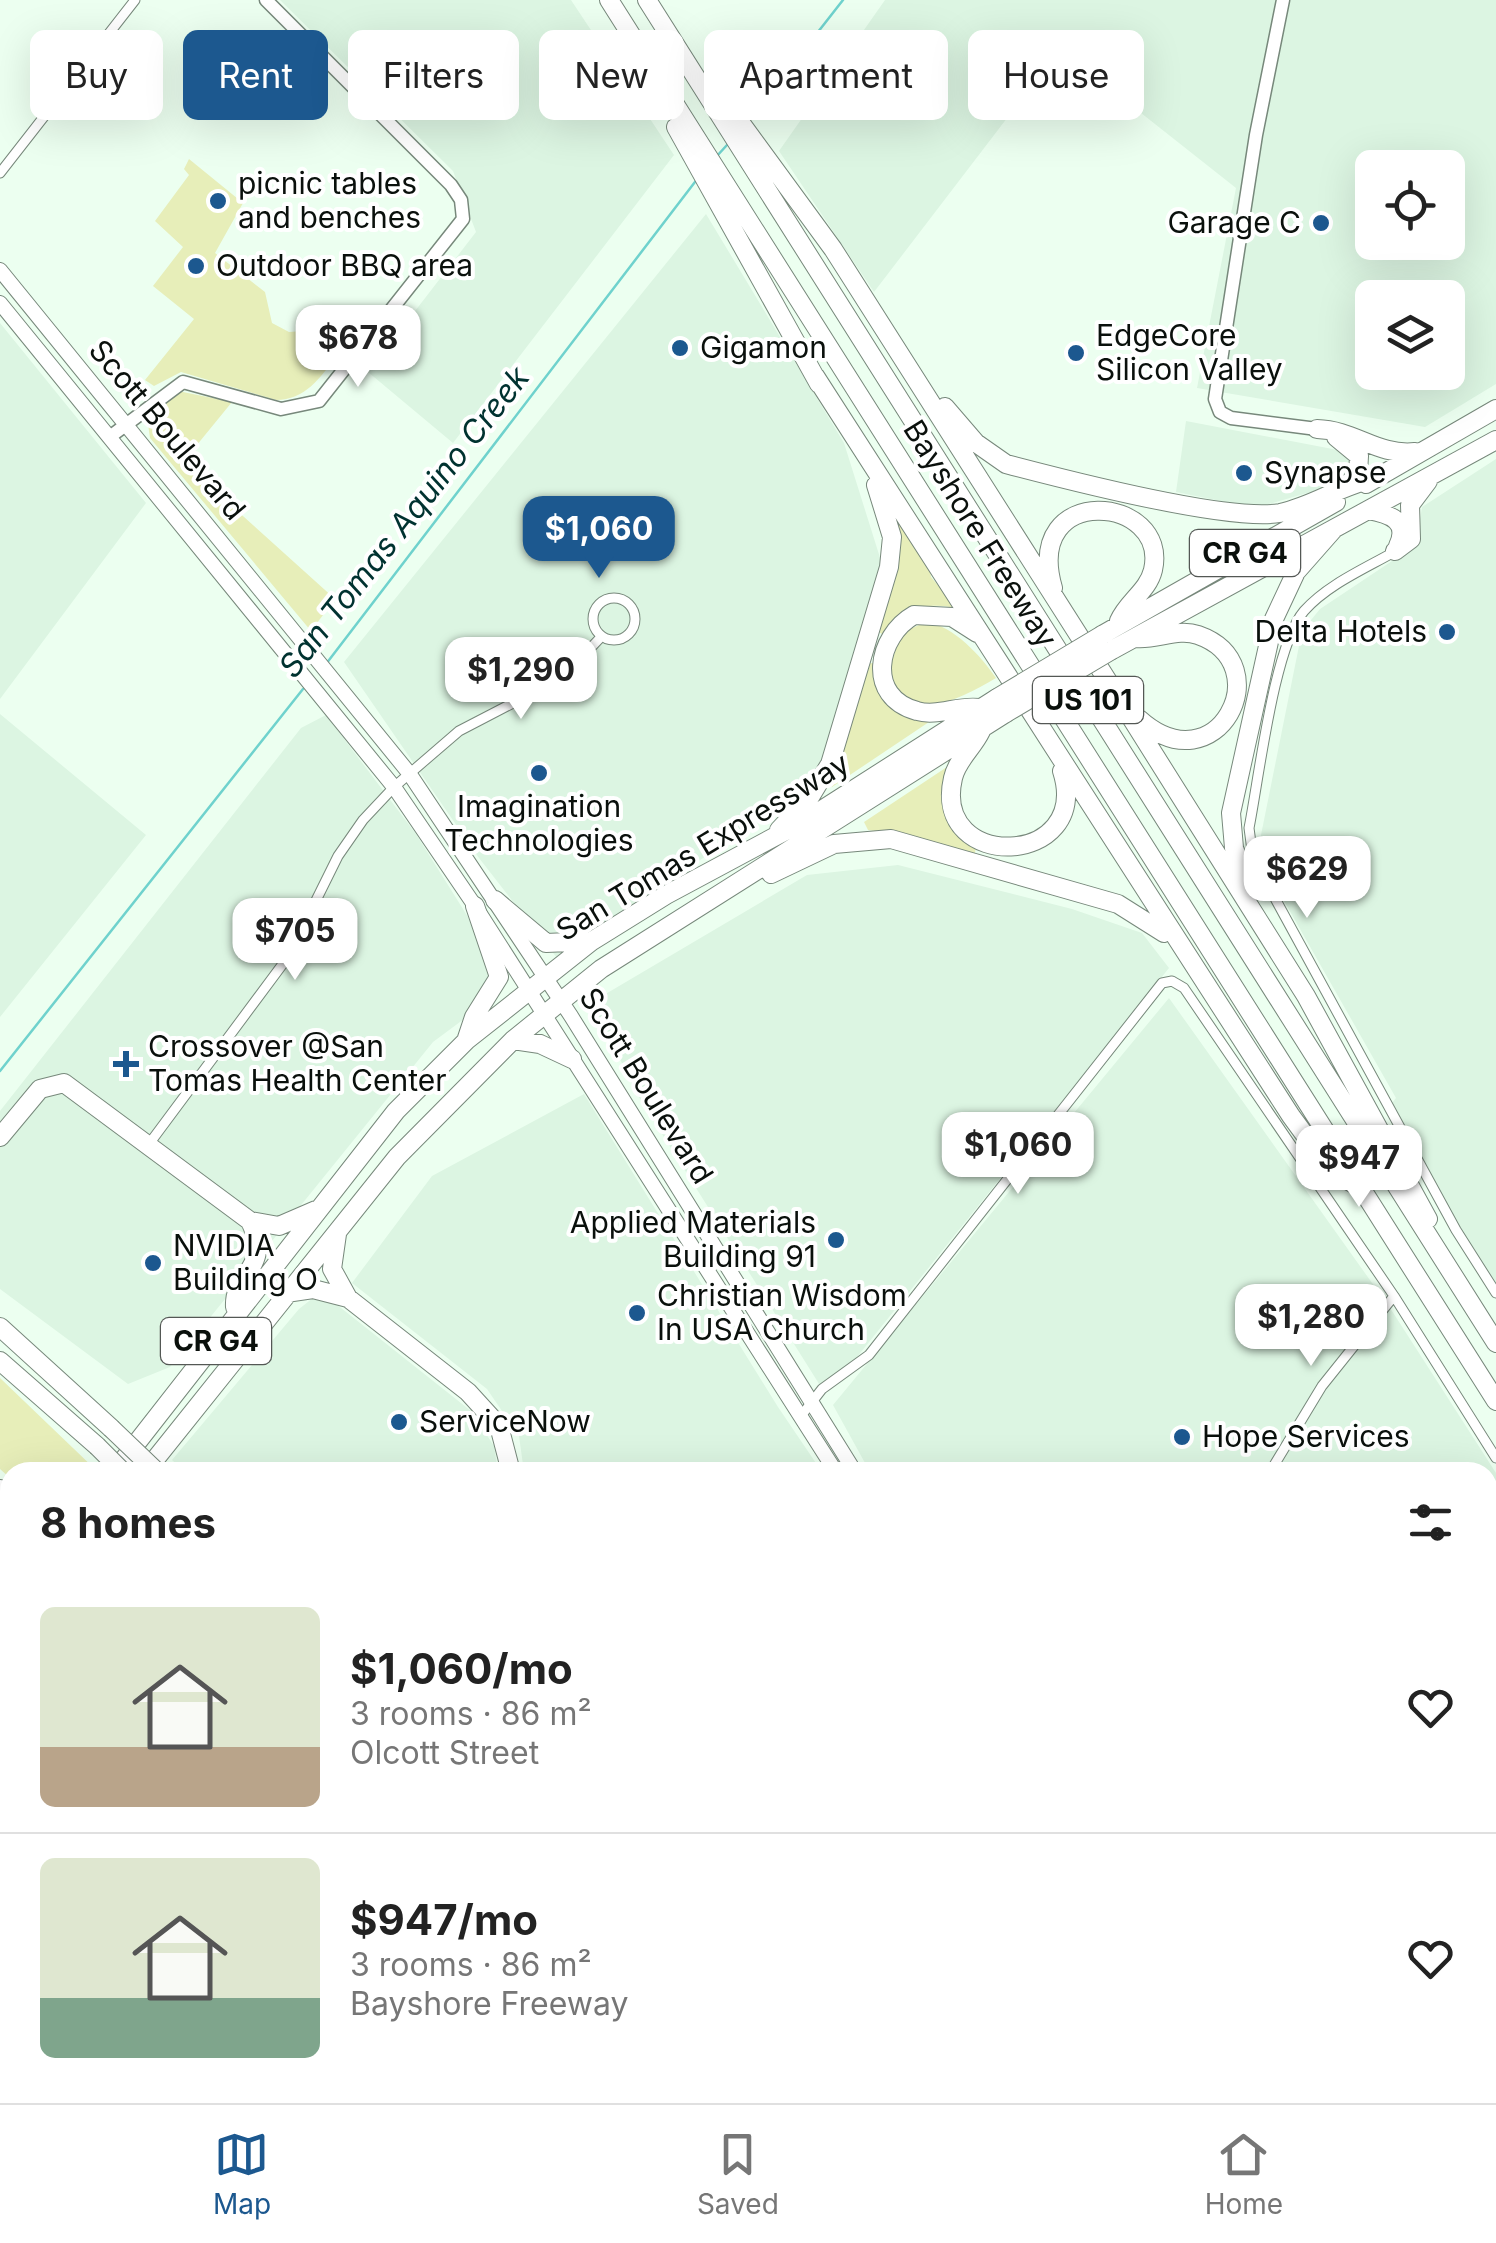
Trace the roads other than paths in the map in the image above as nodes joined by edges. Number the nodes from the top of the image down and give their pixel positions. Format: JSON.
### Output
{"nodes":[{"id":1,"x":135,"y":0,"type":"edge"},
{"id":2,"x":266,"y":0,"type":"edge"},
{"id":3,"x":609,"y":0,"type":"edge"},
{"id":4,"x":647,"y":0,"type":"edge"},
{"id":5,"x":1283,"y":0,"type":"edge"},
{"id":6,"x":754,"y":155,"type":"junction"},
{"id":7,"x":0,"y":173,"type":"edge"},
{"id":8,"x":719,"y":188,"type":"junction"},
{"id":9,"x":833,"y":249,"type":"junction"},
{"id":10,"x":0,"y":270,"type":"edge"},
{"id":11,"x":0,"y":302,"type":"edge"},
{"id":12,"x":814,"y":376,"type":"junction"},
{"id":13,"x":1496,"y":409,"type":"edge"},
{"id":14,"x":127,"y":423,"type":"junction"},
{"id":15,"x":1317,"y":429,"type":"junction"},
{"id":16,"x":111,"y":436,"type":"junction"},
{"id":17,"x":1496,"y":440,"type":"edge"},
{"id":18,"x":1420,"y":451,"type":"junction"},
{"id":19,"x":1438,"y":470,"type":"junction"},
{"id":20,"x":1374,"y":479,"type":"junction"},
{"id":21,"x":1349,"y":484,"type":"junction"},
{"id":22,"x":1368,"y":510,"type":"junction"},
{"id":23,"x":1333,"y":530,"type":"junction"},
{"id":24,"x":1395,"y":551,"type":"junction"},
{"id":25,"x":1058,"y":603,"type":"junction"},
{"id":26,"x":601,"y":636,"type":"junction"},
{"id":27,"x":1110,"y":637,"type":"junction"},
{"id":28,"x":1133,"y":637,"type":"junction"},
{"id":29,"x":984,"y":639,"type":"junction"},
{"id":30,"x":1118,"y":697,"type":"junction"},
{"id":31,"x":981,"y":718,"type":"junction"},
{"id":32,"x":1054,"y":752,"type":"junction"},
{"id":33,"x":409,"y":773,"type":"junction"},
{"id":34,"x":394,"y":786,"type":"junction"},
{"id":35,"x":768,"y":841,"type":"junction"},
{"id":36,"x":742,"y":880,"type":"junction"},
{"id":37,"x":495,"y":900,"type":"junction"},
{"id":38,"x":475,"y":906,"type":"junction"},
{"id":39,"x":592,"y":942,"type":"junction"},
{"id":40,"x":1192,"y":966,"type":"junction"},
{"id":41,"x":545,"y":976,"type":"junction"},
{"id":42,"x":528,"y":990,"type":"junction"},
{"id":43,"x":1306,"y":996,"type":"junction"},
{"id":44,"x":560,"y":1000,"type":"junction"},
{"id":45,"x":544,"y":1015,"type":"junction"},
{"id":46,"x":467,"y":1040,"type":"junction"},
{"id":47,"x":513,"y":1040,"type":"junction"},
{"id":48,"x":572,"y":1060,"type":"junction"},
{"id":49,"x":0,"y":1137,"type":"edge"},
{"id":50,"x":150,"y":1144,"type":"junction"},
{"id":51,"x":1359,"y":1186,"type":"junction"},
{"id":52,"x":317,"y":1210,"type":"junction"},
{"id":53,"x":250,"y":1221,"type":"junction"},
{"id":54,"x":338,"y":1231,"type":"junction"},
{"id":55,"x":1430,"y":1239,"type":"junction"},
{"id":56,"x":286,"y":1293,"type":"junction"},
{"id":57,"x":1496,"y":1293,"type":"edge"},
{"id":58,"x":1394,"y":1296,"type":"junction"},
{"id":59,"x":348,"y":1298,"type":"junction"},
{"id":60,"x":236,"y":1315,"type":"junction"},
{"id":61,"x":0,"y":1327,"type":"edge"},
{"id":62,"x":1496,"y":1343,"type":"edge"},
{"id":63,"x":0,"y":1361,"type":"edge"},
{"id":64,"x":1496,"y":1401,"type":"edge"},
{"id":65,"x":813,"y":1402,"type":"junction"},
{"id":66,"x":801,"y":1416,"type":"junction"},
{"id":67,"x":1496,"y":1458,"type":"edge"},
{"id":68,"x":113,"y":1462,"type":"edge"},
{"id":69,"x":122,"y":1462,"type":"edge"},
{"id":70,"x":147,"y":1462,"type":"edge"},
{"id":71,"x":152,"y":1462,"type":"edge"},
{"id":72,"x":510,"y":1462,"type":"edge"},
{"id":73,"x":830,"y":1462,"type":"edge"},
{"id":74,"x":850,"y":1462,"type":"edge"},
{"id":75,"x":1276,"y":1462,"type":"edge"}],
"edges":[{"from":1,"to":7,"type":"street"},
{"from":2,"to":14,"type":"street"},
{"from":3,"to":8,"type":"highway","name":"Bayshore Freeway","number":"US 101"},
{"from":4,"to":6,"type":"highway","name":"Bayshore Freeway","number":"US 101"},
{"from":5,"to":15,"type":"street"},
{"from":6,"to":9,"type":"highway"},
{"from":6,"to":55,"type":"highway","name":"Bayshore Freeway","number":"US 101"},
{"from":8,"to":12,"type":"highway"},
{"from":8,"to":51,"type":"highway","name":"Bayshore Freeway","number":"US 101"},
{"from":9,"to":21,"type":"highway"},
{"from":9,"to":25,"type":"highway"},
{"from":10,"to":14,"type":"main road","name":"Scott Boulevard"},
{"from":11,"to":16,"type":"main road","name":"Scott Boulevard"},
{"from":12,"to":29,"type":"highway"},
{"from":12,"to":35,"type":"highway"},
{"from":13,"to":18,"type":"highway","number":"CR G4"},
{"from":14,"to":16,"type":"street"},
{"from":14,"to":33,"type":"main road","name":"Scott Boulevard"},
{"from":15,"to":18,"type":"highway"},
{"from":15,"to":21,"type":"highway"},
{"from":16,"to":34,"type":"main road","name":"Scott Boulevard"},
{"from":17,"to":19,"type":"highway","number":"CR G4"},
{"from":18,"to":20,"type":"highway","number":"CR G4"},
{"from":19,"to":22,"type":"highway","number":"CR G4"},
{"from":19,"to":24,"type":"highway"},
{"from":20,"to":21,"type":"highway"},
{"from":20,"to":27,"type":"highway","number":"CR G4"},
{"from":22,"to":23,"type":"highway","number":"CR G4"},
{"from":22,"to":24,"type":"highway"},
{"from":23,"to":28,"type":"highway","number":"CR G4"},
{"from":23,"to":43,"type":"highway"},
{"from":24,"to":57,"type":"street"},
{"from":25,"to":27,"type":"highway"},
{"from":25,"to":30,"type":"highway"},
{"from":26,"to":26,"type":"street"},
{"from":26,"to":33,"type":"street"},
{"from":27,"to":28,"type":"highway","number":"CR G4"},
{"from":27,"to":31,"type":"highway","name":"San Tomas Expressway","number":"CR G4","bridge":true},
{"from":28,"to":30,"type":"highway"},
{"from":29,"to":31,"type":"highway"},
{"from":29,"to":32,"type":"highway"},
{"from":30,"to":43,"type":"highway"},
{"from":31,"to":32,"type":"highway"},
{"from":31,"to":35,"type":"highway","name":"San Tomas Expressway","number":"CR G4"},
{"from":31,"to":36,"type":"highway","name":"San Tomas Expressway","number":"CR G4"},
{"from":32,"to":40,"type":"highway"},
{"from":33,"to":34,"type":"street"},
{"from":33,"to":37,"type":"main road","name":"Scott Boulevard"},
{"from":34,"to":38,"type":"main road","name":"Scott Boulevard"},
{"from":34,"to":50,"type":"street"},
{"from":35,"to":39,"type":"highway","name":"San Tomas Expressway","number":"CR G4"},
{"from":36,"to":40,"type":"highway"},
{"from":36,"to":44,"type":"highway","name":"San Tomas Expressway","number":"CR G4"},
{"from":37,"to":39,"type":"highway"},
{"from":37,"to":41,"type":"main road","name":"Scott Boulevard"},
{"from":38,"to":42,"type":"main road","name":"Scott Boulevard"},
{"from":38,"to":46,"type":"highway"},
{"from":39,"to":41,"type":"highway","name":"San Tomas Expressway","number":"CR G4"},
{"from":40,"to":51,"type":"highway"},
{"from":41,"to":42,"type":"highway","name":"San Tomas Expressway","number":"CR G4"},
{"from":41,"to":44,"type":"main road","name":"Scott Boulevard"},
{"from":42,"to":45,"type":"main road","name":"Scott Boulevard"},
{"from":42,"to":46,"type":"highway","name":"San Tomas Expressway","number":"CR G4"},
{"from":43,"to":55,"type":"highway"},
{"from":44,"to":45,"type":"highway","name":"San Tomas Expressway","number":"CR G4"},
{"from":44,"to":65,"type":"main road","name":"Scott Boulevard"},
{"from":45,"to":47,"type":"highway","name":"San Tomas Expressway","number":"CR G4"},
{"from":45,"to":48,"type":"main road","name":"Scott Boulevard"},
{"from":46,"to":52,"type":"highway","name":"San Tomas Expressway","number":"CR G4"},
{"from":47,"to":48,"type":"highway"},
{"from":47,"to":54,"type":"highway","name":"San Tomas Expressway","number":"CR G4"},
{"from":48,"to":66,"type":"main road","name":"Scott Boulevard"},
{"from":49,"to":50,"type":"highway"},
{"from":50,"to":53,"type":"highway"},
{"from":51,"to":64,"type":"highway","name":"Bayshore Freeway","number":"US 101"},
{"from":52,"to":53,"type":"highway"},
{"from":52,"to":60,"type":"highway","name":"San Tomas Expressway","number":"CR G4"},
{"from":53,"to":60,"type":"highway"},
{"from":54,"to":56,"type":"highway","name":"San Tomas Expressway","number":"CR G4"},
{"from":54,"to":59,"type":"highway"},
{"from":55,"to":62,"type":"highway","name":"Bayshore Freeway","number":"US 101"},
{"from":56,"to":59,"type":"highway"},
{"from":56,"to":71,"type":"highway","name":"San Tomas Expressway","number":"CR G4"},
{"from":58,"to":65,"type":"street"},
{"from":58,"to":67,"type":"street"},
{"from":58,"to":75,"type":"street"},
{"from":59,"to":72,"type":"highway"},
{"from":60,"to":69,"type":"highway","name":"San Tomas Expressway","number":"CR G4"},
{"from":61,"to":70,"type":"highway","bridge":true},
{"from":63,"to":68,"type":"highway","bridge":true},
{"from":65,"to":66,"type":"street"},
{"from":65,"to":74,"type":"main road","name":"Scott Boulevard"},
{"from":66,"to":73,"type":"main road","name":"Scott Boulevard"}]}
